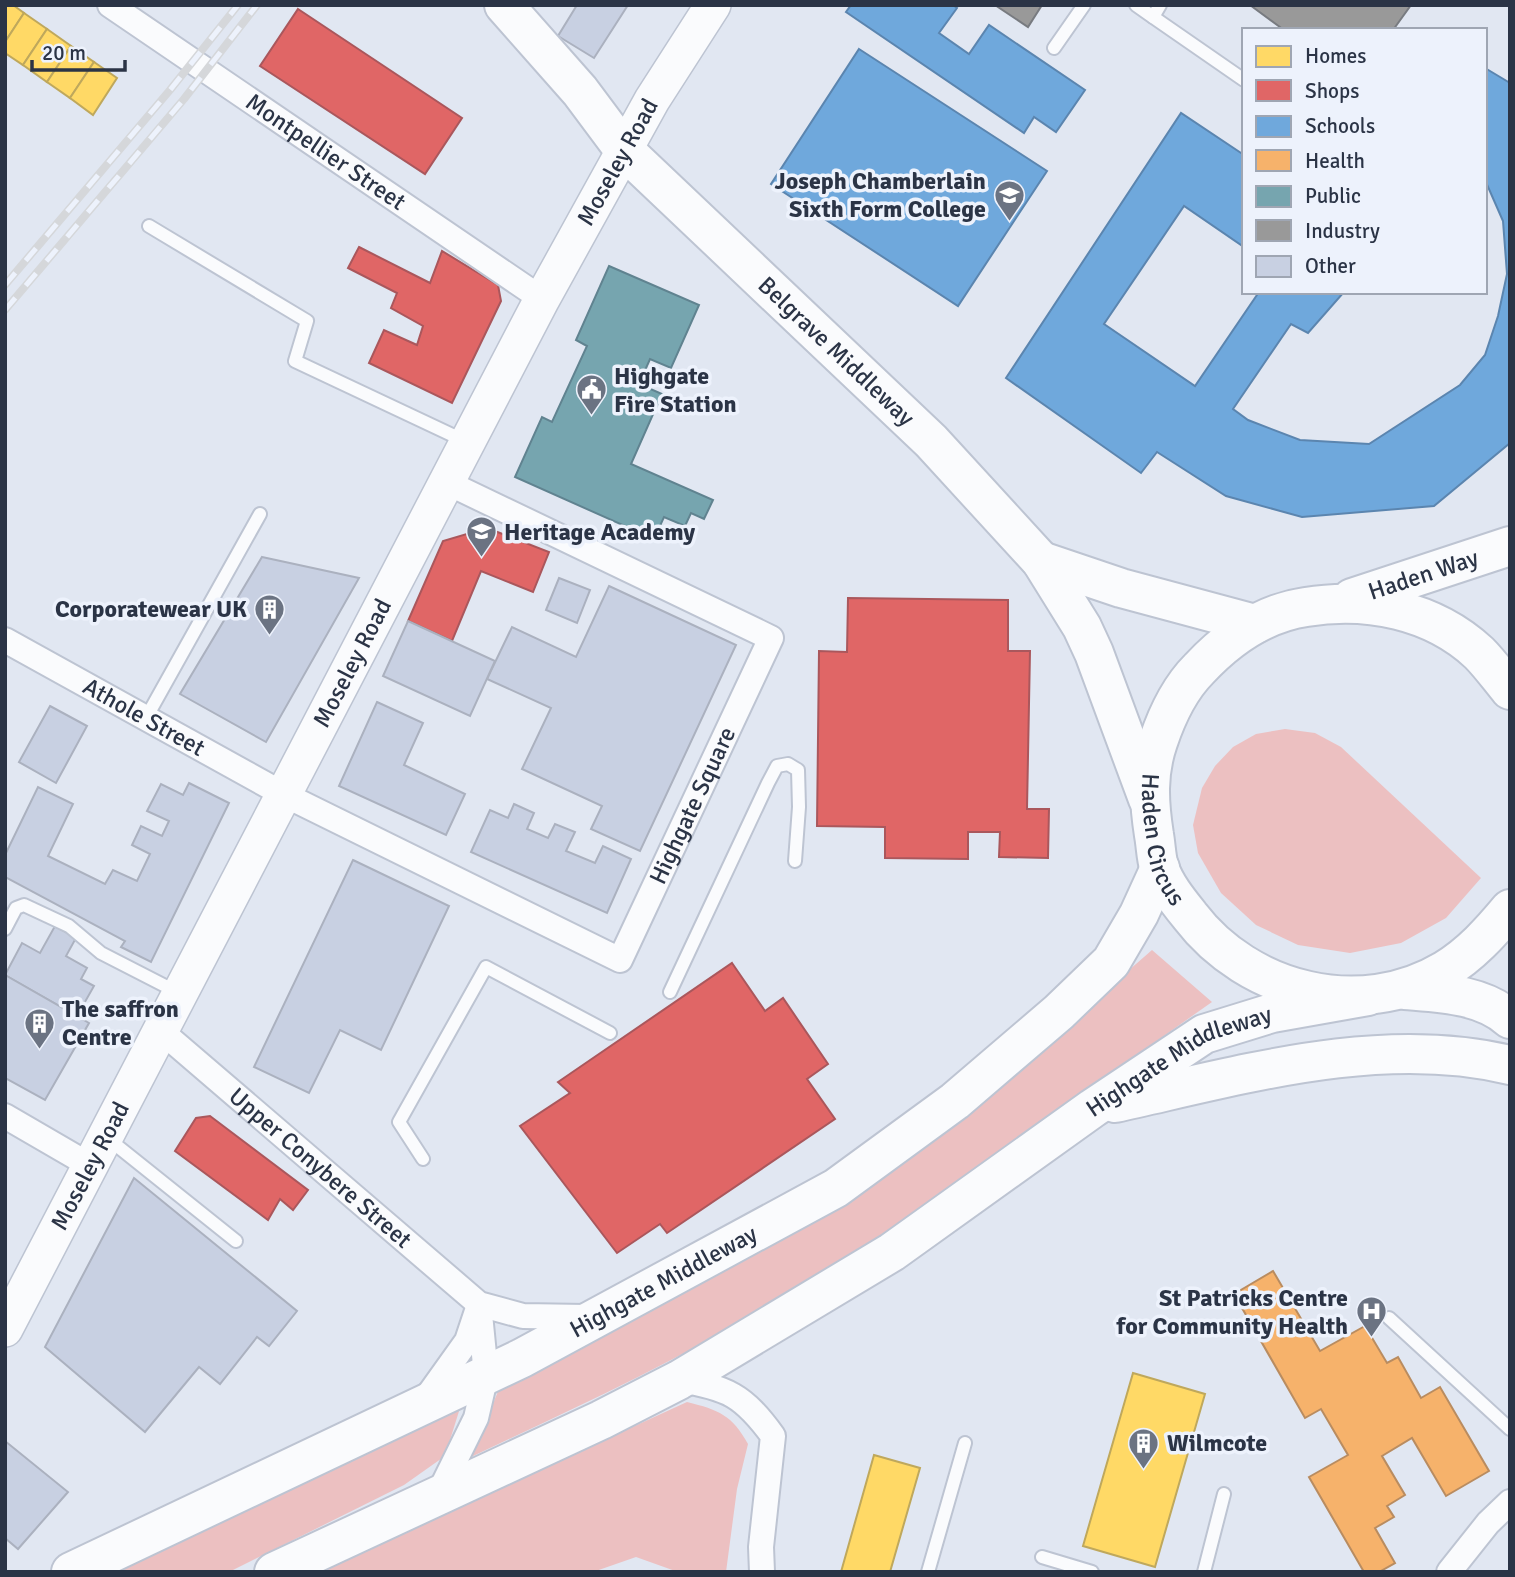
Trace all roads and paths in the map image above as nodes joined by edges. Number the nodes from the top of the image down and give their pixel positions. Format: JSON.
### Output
{"nodes":[{"id":1,"x":110,"y":5,"type":"edge"},
{"id":2,"x":504,"y":5,"type":"edge"},
{"id":3,"x":713,"y":5,"type":"edge"},
{"id":4,"x":1084,"y":5,"type":"edge"},
{"id":5,"x":1136,"y":5,"type":"edge"},
{"id":6,"x":1160,"y":5,"type":"edge"},
{"id":7,"x":1153,"y":17,"type":"junction"},
{"id":8,"x":1054,"y":48,"type":"dead end"},
{"id":9,"x":1242,"y":79,"type":"edge"},
{"id":10,"x":624,"y":150,"type":"junction"},
{"id":11,"x":149,"y":226,"type":"dead end"},
{"id":12,"x":542,"y":299,"type":"junction"},
{"id":13,"x":467,"y":442,"type":"junction"},
{"id":14,"x":446,"y":482,"type":"junction"},
{"id":15,"x":260,"y":514,"type":"dead end"},
{"id":16,"x":1510,"y":546,"type":"edge"},
{"id":17,"x":1041,"y":561,"type":"junction"},
{"id":18,"x":1336,"y":602,"type":"junction"},
{"id":19,"x":1255,"y":624,"type":"junction"},
{"id":20,"x":5,"y":640,"type":"edge"},
{"id":21,"x":1510,"y":690,"type":"edge"},
{"id":22,"x":146,"y":718,"type":"junction"},
{"id":23,"x":283,"y":794,"type":"junction"},
{"id":24,"x":1148,"y":799,"type":"junction"},
{"id":25,"x":795,"y":861,"type":"dead end"},
{"id":26,"x":1160,"y":868,"type":"junction"},
{"id":27,"x":1510,"y":909,"type":"edge"},
{"id":28,"x":5,"y":929,"type":"edge"},
{"id":29,"x":670,"y":992,"type":"dead end"},
{"id":30,"x":1384,"y":992,"type":"junction"},
{"id":31,"x":180,"y":993,"type":"junction"},
{"id":32,"x":1510,"y":1019,"type":"edge"},
{"id":33,"x":161,"y":1031,"type":"junction"},
{"id":34,"x":610,"y":1033,"type":"dead end"},
{"id":35,"x":1510,"y":1065,"type":"edge"},
{"id":36,"x":1093,"y":1108,"type":"junction"},
{"id":37,"x":5,"y":1116,"type":"edge"},
{"id":38,"x":98,"y":1152,"type":"junction"},
{"id":39,"x":423,"y":1159,"type":"dead end"},
{"id":40,"x":236,"y":1241,"type":"dead end"},
{"id":41,"x":479,"y":1304,"type":"junction"},
{"id":42,"x":602,"y":1317,"type":"junction"},
{"id":43,"x":1389,"y":1318,"type":"dead end"},
{"id":44,"x":5,"y":1329,"type":"edge"},
{"id":45,"x":486,"y":1375,"type":"junction"},
{"id":46,"x":679,"y":1380,"type":"junction"},
{"id":47,"x":422,"y":1404,"type":"junction"},
{"id":48,"x":1510,"y":1429,"type":"edge"},
{"id":49,"x":965,"y":1443,"type":"dead end"},
{"id":50,"x":1224,"y":1494,"type":"dead end"},
{"id":51,"x":438,"y":1495,"type":"junction"},
{"id":52,"x":1510,"y":1502,"type":"edge"},
{"id":53,"x":1042,"y":1557,"type":"dead end"},
{"id":54,"x":71,"y":1572,"type":"edge"},
{"id":55,"x":274,"y":1572,"type":"edge"},
{"id":56,"x":762,"y":1572,"type":"edge"},
{"id":57,"x":929,"y":1572,"type":"edge"},
{"id":58,"x":1092,"y":1572,"type":"edge"},
{"id":59,"x":1204,"y":1572,"type":"edge"},
{"id":60,"x":1449,"y":1572,"type":"edge"}],
"edges":[{"from":1,"to":12,"type":"street","name":"Montpellier Street"},
{"from":2,"to":10,"type":"highway","name":"Belgrave Middleway"},
{"from":3,"to":10,"type":"street","name":"Moseley Road"},
{"from":4,"to":8,"type":"lane"},
{"from":5,"to":7,"type":"lane"},
{"from":6,"to":7,"type":"lane"},
{"from":7,"to":9,"type":"lane"},
{"from":10,"to":12,"type":"street","name":"Moseley Road"},
{"from":10,"to":17,"type":"highway","name":"Belgrave Middleway"},
{"from":11,"to":13,"type":"lane"},
{"from":12,"to":13,"type":"street","name":"Moseley Road"},
{"from":13,"to":14,"type":"street","name":"Moseley Road"},
{"from":14,"to":23,"type":"street","name":"Moseley Road"},
{"from":14,"to":23,"type":"street","name":"Highgate Square"},
{"from":15,"to":22,"type":"lane"},
{"from":16,"to":18,"type":"highway","name":"Haden Way"},
{"from":17,"to":19,"type":"highway","name":"Belgrave Middleway"},
{"from":17,"to":24,"type":"highway","name":"Belgrave Middleway"},
{"from":18,"to":19,"type":"highway","name":"Haden Circus"},
{"from":18,"to":21,"type":"highway","name":"Haden Circus"},
{"from":19,"to":24,"type":"highway","name":"Haden Circus"},
{"from":20,"to":22,"type":"street","name":"Athole Street"},
{"from":22,"to":23,"type":"street","name":"Athole Street"},
{"from":23,"to":31,"type":"street","name":"Moseley Road"},
{"from":24,"to":26,"type":"highway","name":"Haden Circus"},
{"from":25,"to":29,"type":"lane"},
{"from":26,"to":30,"type":"highway","name":"Haden Circus"},
{"from":26,"to":42,"type":"highway","name":"Highgate Middleway"},
{"from":27,"to":30,"type":"highway","name":"Haden Circus"},
{"from":28,"to":31,"type":"lane"},
{"from":30,"to":32,"type":"highway"},
{"from":30,"to":36,"type":"highway","name":"Highgate Middleway"},
{"from":31,"to":33,"type":"street","name":"Moseley Road"},
{"from":33,"to":38,"type":"street","name":"Moseley Road"},
{"from":33,"to":41,"type":"street","name":"Upper Conybere Street"},
{"from":34,"to":39,"type":"lane"},
{"from":35,"to":36,"type":"highway"},
{"from":36,"to":46,"type":"highway","name":"Highgate Middleway"},
{"from":37,"to":38,"type":"street"},
{"from":38,"to":40,"type":"lane"},
{"from":38,"to":44,"type":"street","name":"Moseley Road"},
{"from":41,"to":42,"type":"street","name":"Upper Conybere Street"},
{"from":41,"to":45,"type":"street"},
{"from":41,"to":47,"type":"street"},
{"from":42,"to":45,"type":"highway","name":"Highgate Middleway"},
{"from":43,"to":48,"type":"lane"},
{"from":45,"to":47,"type":"highway","name":"Highgate Middleway"},
{"from":45,"to":51,"type":"street"},
{"from":46,"to":51,"type":"highway","name":"Highgate Middleway"},
{"from":46,"to":56,"type":"street"},
{"from":47,"to":54,"type":"highway","name":"Highgate Middleway"},
{"from":49,"to":57,"type":"lane"},
{"from":50,"to":59,"type":"lane"},
{"from":51,"to":55,"type":"highway","name":"Highgate Middleway"},
{"from":52,"to":60,"type":"street"},
{"from":53,"to":58,"type":"lane"}]}
